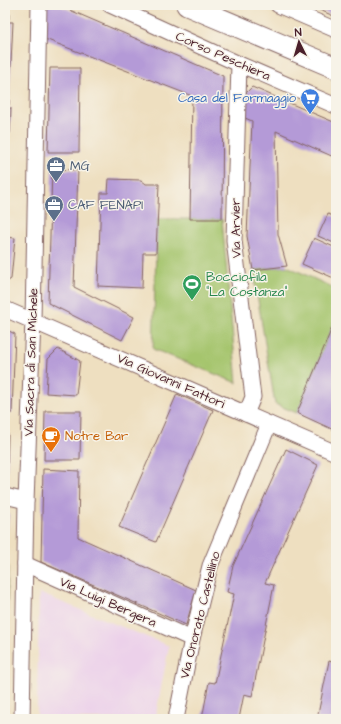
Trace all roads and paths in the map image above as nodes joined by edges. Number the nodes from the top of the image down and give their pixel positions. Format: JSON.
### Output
{"nodes":[{"id":1,"x":39,"y":5,"type":"edge"},
{"id":2,"x":110,"y":5,"type":"edge"},
{"id":3,"x":188,"y":5,"type":"edge"},
{"id":4,"x":278,"y":5,"type":"edge"},
{"id":5,"x":336,"y":30,"type":"edge"},
{"id":6,"x":239,"y":64,"type":"junction"},
{"id":7,"x":336,"y":68,"type":"edge"},
{"id":8,"x":336,"y":106,"type":"edge"},
{"id":9,"x":5,"y":309,"type":"edge"},
{"id":10,"x":33,"y":321,"type":"junction"},
{"id":11,"x":246,"y":414,"type":"junction"},
{"id":12,"x":269,"y":424,"type":"junction"},
{"id":13,"x":336,"y":453,"type":"edge"},
{"id":14,"x":5,"y":496,"type":"edge"},
{"id":15,"x":26,"y":501,"type":"junction"},
{"id":16,"x":25,"y":564,"type":"junction"},
{"id":17,"x":192,"y":639,"type":"junction"},
{"id":18,"x":22,"y":719,"type":"edge"},
{"id":19,"x":176,"y":719,"type":"edge"}],
"edges":[{"from":1,"to":10,"type":"street","name":"Via Sacra di San Michele"},
{"from":2,"to":6,"type":"street","name":"Corso Peschiera"},
{"from":3,"to":7,"type":"main road"},
{"from":4,"to":5,"type":"street"},
{"from":6,"to":8,"type":"street","name":"Corso Peschiera"},
{"from":6,"to":11,"type":"street","name":"Via Arvier"},
{"from":9,"to":10,"type":"street","name":"Via Giovanni Fattori"},
{"from":10,"to":11,"type":"street","name":"Via Giovanni Fattori"},
{"from":10,"to":15,"type":"street","name":"Via Sacra di San Michele"},
{"from":11,"to":12,"type":"street","name":"Via Giovanni Fattori"},
{"from":12,"to":13,"type":"street","name":"Via Giovanni Fattori"},
{"from":12,"to":17,"type":"street","name":"Via Onorato Castellino"},
{"from":14,"to":15,"type":"street"},
{"from":15,"to":16,"type":"street","name":"Via Sacra di San Michele"},
{"from":16,"to":17,"type":"street","name":"Via Luigi Bergera"},
{"from":16,"to":18,"type":"street","name":"Via Sacra di San Michele"},
{"from":17,"to":19,"type":"street","name":"Via Onorato Castellino"}]}
